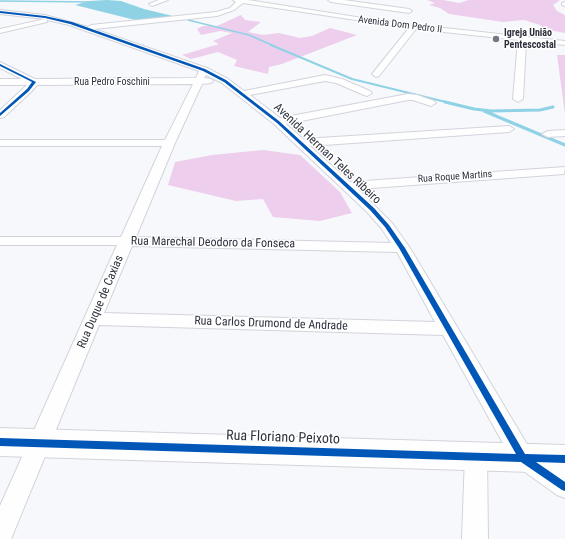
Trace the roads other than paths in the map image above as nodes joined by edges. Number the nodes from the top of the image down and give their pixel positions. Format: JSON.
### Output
{"nodes":[{"id":1,"x":165,"y":0,"type":"edge"},
{"id":2,"x":331,"y":0,"type":"edge"},
{"id":3,"x":238,"y":1,"type":"edge"},
{"id":4,"x":152,"y":4,"type":"dead end"},
{"id":5,"x":0,"y":12,"type":"edge"},
{"id":6,"x":407,"y":16,"type":"junction"},
{"id":7,"x":56,"y":19,"type":"junction"},
{"id":8,"x":414,"y":27,"type":"junction"},
{"id":9,"x":85,"y":28,"type":"junction"},
{"id":10,"x":0,"y":31,"type":"edge"},
{"id":11,"x":522,"y":38,"type":"junction"},
{"id":12,"x":565,"y":43,"type":"edge"},
{"id":13,"x":0,"y":65,"type":"edge"},
{"id":14,"x":376,"y":74,"type":"dead end"},
{"id":15,"x":20,"y":75,"type":"junction"},
{"id":16,"x":201,"y":76,"type":"junction"},
{"id":17,"x":0,"y":82,"type":"edge"},
{"id":18,"x":11,"y":82,"type":"junction"},
{"id":19,"x":34,"y":82,"type":"junction"},
{"id":20,"x":366,"y":93,"type":"dead end"},
{"id":21,"x":242,"y":94,"type":"junction"},
{"id":22,"x":518,"y":99,"type":"dead end"},
{"id":23,"x":431,"y":103,"type":"dead end"},
{"id":24,"x":0,"y":115,"type":"edge"},
{"id":25,"x":278,"y":122,"type":"junction"},
{"id":26,"x":509,"y":129,"type":"dead end"},
{"id":27,"x":565,"y":133,"type":"edge"},
{"id":28,"x":548,"y":134,"type":"dead end"},
{"id":29,"x":0,"y":143,"type":"edge"},
{"id":30,"x":169,"y":143,"type":"junction"},
{"id":31,"x":302,"y":143,"type":"junction"},
{"id":32,"x":564,"y":170,"type":"dead end"},
{"id":33,"x":347,"y":186,"type":"junction"},
{"id":34,"x":0,"y":241,"type":"edge"},
{"id":35,"x":127,"y":241,"type":"junction"},
{"id":36,"x":402,"y":248,"type":"junction"},
{"id":37,"x":94,"y":319,"type":"junction"},
{"id":38,"x":449,"y":329,"type":"junction"},
{"id":39,"x":0,"y":442,"type":"edge"},
{"id":40,"x":40,"y":443,"type":"junction"},
{"id":41,"x":476,"y":456,"type":"junction"},
{"id":42,"x":523,"y":458,"type":"junction"},
{"id":43,"x":565,"y":459,"type":"edge"},
{"id":44,"x":565,"y":487,"type":"edge"},
{"id":45,"x":0,"y":535,"type":"edge"},
{"id":46,"x":475,"y":539,"type":"edge"}],
"edges":[{"from":1,"to":4,"type":"street"},
{"from":2,"to":6,"type":"street"},
{"from":3,"to":6,"type":"street","name":"Avenida Dom Pedro II"},
{"from":3,"to":9,"type":"street"},
{"from":5,"to":7,"type":"street","name":"Avenida Herman Teles Ribeiro"},
{"from":6,"to":8,"type":"street","name":"Avenida Dom Pedro II"},
{"from":7,"to":9,"type":"street","name":"Avenida Herman Teles Ribeiro"},
{"from":7,"to":10,"type":"street"},
{"from":8,"to":11,"type":"street","name":"Avenida Dom Pedro II"},
{"from":8,"to":14,"type":"street"},
{"from":9,"to":16,"type":"street","name":"Avenida Herman Teles Ribeiro"},
{"from":11,"to":12,"type":"street","name":"Avenida Dom Pedro II"},
{"from":11,"to":22,"type":"street"},
{"from":13,"to":15,"type":"street"},
{"from":15,"to":18,"type":"street"},
{"from":15,"to":19,"type":"street"},
{"from":16,"to":19,"type":"street","name":"Rua Pedro Foschini"},
{"from":16,"to":21,"type":"street","name":"Avenida Herman Teles Ribeiro"},
{"from":16,"to":30,"type":"street","name":"Rua Duque de Caxias"},
{"from":17,"to":18,"type":"street","name":"Rua Pedro Foschini"},
{"from":18,"to":19,"type":"street","name":"Rua Pedro Foschini"},
{"from":19,"to":24,"type":"street"},
{"from":20,"to":21,"type":"street"},
{"from":21,"to":25,"type":"street","name":"Avenida Herman Teles Ribeiro"},
{"from":23,"to":25,"type":"street"},
{"from":25,"to":31,"type":"street","name":"Avenida Herman Teles Ribeiro"},
{"from":26,"to":31,"type":"street"},
{"from":27,"to":28,"type":"street"},
{"from":29,"to":30,"type":"street"},
{"from":30,"to":35,"type":"street","name":"Rua Duque de Caxias"},
{"from":31,"to":33,"type":"street","name":"Avenida Herman Teles Ribeiro"},
{"from":32,"to":33,"type":"street","name":"Rua Roque Martins"},
{"from":33,"to":36,"type":"street","name":"Avenida Herman Teles Ribeiro"},
{"from":34,"to":35,"type":"street","name":"Rua Marechal Deodoro da Fonseca"},
{"from":35,"to":36,"type":"street","name":"Rua Marechal Deodoro da Fonseca"},
{"from":35,"to":37,"type":"street","name":"Rua Duque de Caxias"},
{"from":36,"to":38,"type":"street","name":"Avenida Herman Teles Ribeiro"},
{"from":37,"to":38,"type":"street","name":"Rua Carlos Drumond de Andrade"},
{"from":37,"to":40,"type":"street","name":"Rua Duque de Caxias"},
{"from":38,"to":42,"type":"street","name":"Avenida Herman Teles Ribeiro"},
{"from":39,"to":40,"type":"street","name":"Rua Floriano Peixoto"},
{"from":40,"to":41,"type":"street","name":"Rua Floriano Peixoto"},
{"from":40,"to":45,"type":"street","name":"Rua Duque de Caxias"},
{"from":41,"to":42,"type":"street","name":"Rua Floriano Peixoto"},
{"from":41,"to":46,"type":"street"},
{"from":42,"to":43,"type":"street","name":"Rua Floriano Peixoto"},
{"from":42,"to":44,"type":"street"}]}
